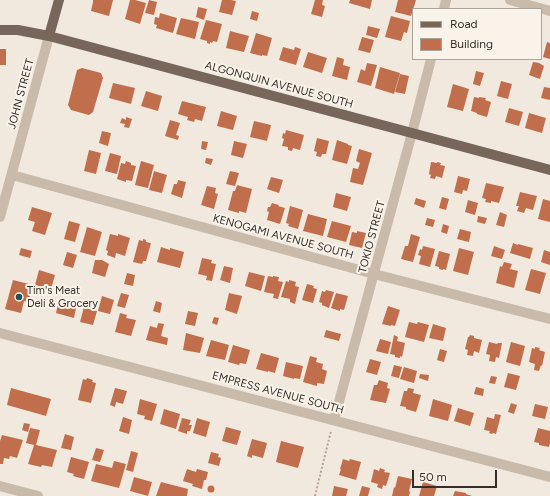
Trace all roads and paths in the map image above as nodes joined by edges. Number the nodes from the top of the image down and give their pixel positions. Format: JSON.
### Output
{"nodes":[{"id":1,"x":59,"y":0,"type":"edge"},
{"id":2,"x":510,"y":0,"type":"edge"},
{"id":3,"x":539,"y":8,"type":"edge"},
{"id":4,"x":0,"y":30,"type":"edge"},
{"id":5,"x":49,"y":36,"type":"junction"},
{"id":6,"x":431,"y":60,"type":"edge"},
{"id":7,"x":412,"y":133,"type":"junction"},
{"id":8,"x":550,"y":170,"type":"edge"},
{"id":9,"x":12,"y":175,"type":"junction"},
{"id":10,"x":0,"y":217,"type":"edge"},
{"id":11,"x":374,"y":274,"type":"junction"},
{"id":12,"x":550,"y":319,"type":"edge"},
{"id":13,"x":0,"y":333,"type":"edge"},
{"id":14,"x":334,"y":420,"type":"junction"},
{"id":15,"x":550,"y":477,"type":"edge"},
{"id":16,"x":0,"y":486,"type":"edge"},
{"id":17,"x":38,"y":496,"type":"edge"},
{"id":18,"x":315,"y":496,"type":"edge"}],
"edges":[{"from":1,"to":5,"type":"main road","name":"JOHN STREET"},
{"from":2,"to":3,"type":"street"},
{"from":4,"to":5,"type":"main road","name":"ALGONQUIN AVENUE SOUTH"},
{"from":5,"to":7,"type":"main road","name":"ALGONQUIN AVENUE SOUTH"},
{"from":5,"to":9,"type":"street","name":"JOHN STREET"},
{"from":6,"to":7,"type":"street","name":"TOKIO STREET"},
{"from":7,"to":8,"type":"main road","name":"ALGONQUIN AVENUE SOUTH"},
{"from":7,"to":11,"type":"street","name":"TOKIO STREET"},
{"from":9,"to":10,"type":"street","name":"JOHN STREET"},
{"from":9,"to":11,"type":"street","name":"KENOGAMI AVENUE SOUTH"},
{"from":11,"to":12,"type":"street","name":"KENOGAMI AVENUE SOUTH"},
{"from":11,"to":14,"type":"street","name":"TOKIO STREET"},
{"from":13,"to":14,"type":"street","name":"EMPRESS AVENUE SOUTH"},
{"from":14,"to":15,"type":"street","name":"EMPRESS AVENUE SOUTH"},
{"from":14,"to":18,"type":"path"},
{"from":16,"to":17,"type":"street"}]}
